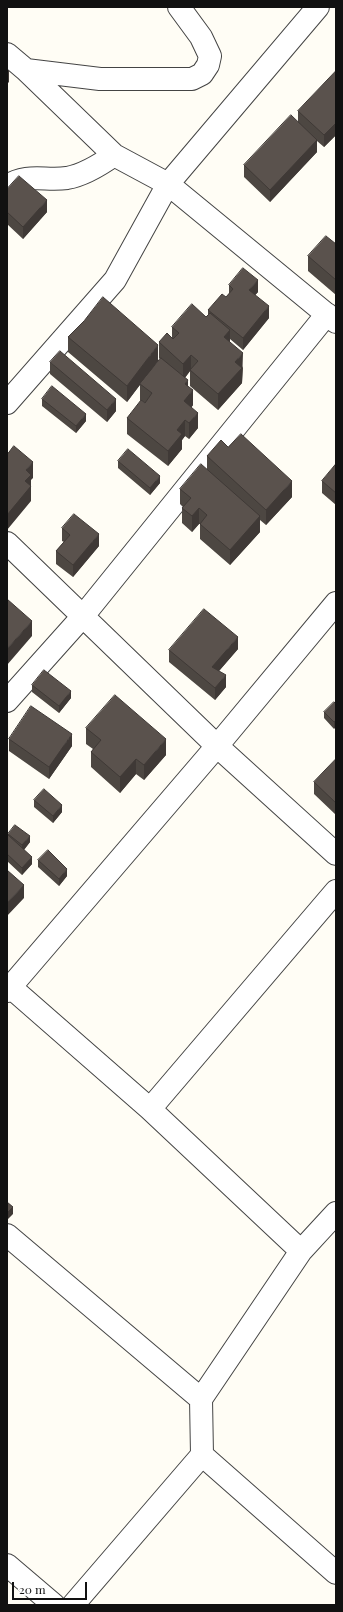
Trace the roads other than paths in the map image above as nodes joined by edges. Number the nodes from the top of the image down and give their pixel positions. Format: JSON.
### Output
{"nodes":[{"id":1,"x":179,"y":7,"type":"edge"},
{"id":2,"x":318,"y":7,"type":"edge"},
{"id":3,"x":7,"y":54,"type":"edge"},
{"id":4,"x":26,"y":70,"type":"junction"},
{"id":5,"x":114,"y":155,"type":"junction"},
{"id":6,"x":168,"y":184,"type":"junction"},
{"id":7,"x":7,"y":186,"type":"edge"},
{"id":8,"x":331,"y":318,"type":"edge"},
{"id":9,"x":7,"y":403,"type":"edge"},
{"id":10,"x":7,"y":543,"type":"edge"},
{"id":11,"x":336,"y":603,"type":"edge"},
{"id":12,"x":82,"y":616,"type":"junction"},
{"id":13,"x":7,"y":701,"type":"edge"},
{"id":14,"x":217,"y":746,"type":"junction"},
{"id":15,"x":336,"y":854,"type":"edge"},
{"id":16,"x":336,"y":891,"type":"edge"},
{"id":17,"x":8,"y":988,"type":"edge"},
{"id":18,"x":150,"y":1109,"type":"junction"},
{"id":19,"x":336,"y":1213,"type":"edge"},
{"id":20,"x":7,"y":1235,"type":"edge"},
{"id":21,"x":301,"y":1252,"type":"junction"},
{"id":22,"x":201,"y":1399,"type":"junction"},
{"id":23,"x":202,"y":1455,"type":"junction"},
{"id":24,"x":7,"y":1565,"type":"edge"},
{"id":25,"x":335,"y":1570,"type":"edge"},
{"id":26,"x":54,"y":1605,"type":"edge"},
{"id":27,"x":73,"y":1605,"type":"edge"}],
"edges":[{"from":1,"to":4,"type":"street"},
{"from":2,"to":6,"type":"street"},
{"from":3,"to":4,"type":"street"},
{"from":4,"to":5,"type":"street"},
{"from":5,"to":6,"type":"street"},
{"from":5,"to":7,"type":"street"},
{"from":6,"to":8,"type":"street"},
{"from":6,"to":9,"type":"street"},
{"from":8,"to":12,"type":"street"},
{"from":10,"to":12,"type":"street"},
{"from":11,"to":14,"type":"street"},
{"from":12,"to":13,"type":"street"},
{"from":12,"to":14,"type":"street"},
{"from":14,"to":15,"type":"street"},
{"from":14,"to":17,"type":"street"},
{"from":16,"to":18,"type":"street"},
{"from":17,"to":18,"type":"street"},
{"from":18,"to":21,"type":"street"},
{"from":19,"to":21,"type":"street"},
{"from":20,"to":22,"type":"street"},
{"from":21,"to":22,"type":"street"},
{"from":22,"to":23,"type":"street"},
{"from":23,"to":25,"type":"street"},
{"from":23,"to":27,"type":"street"},
{"from":24,"to":26,"type":"street"}]}
